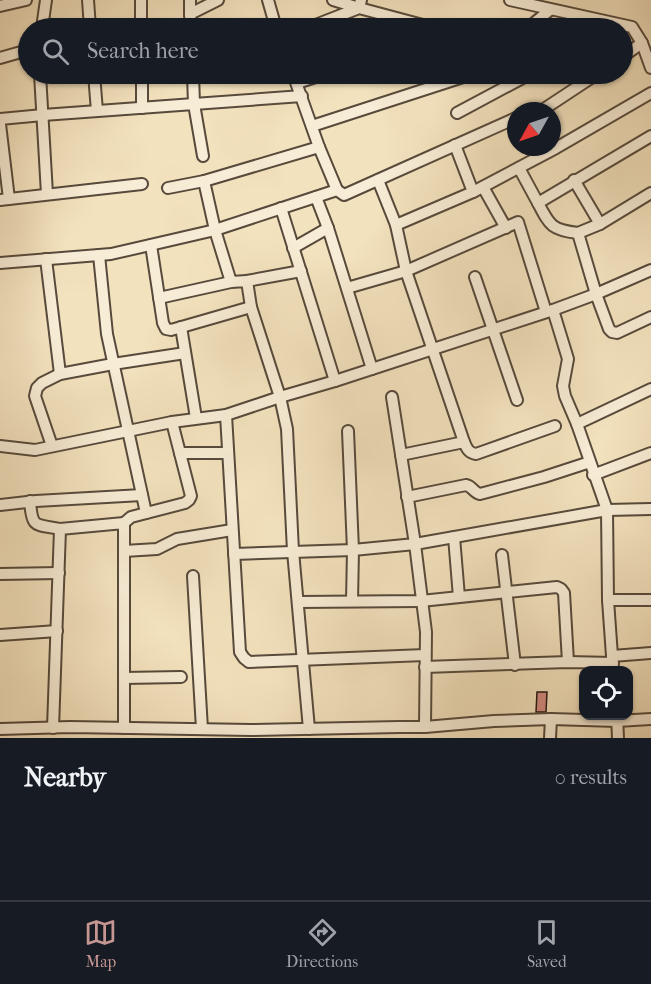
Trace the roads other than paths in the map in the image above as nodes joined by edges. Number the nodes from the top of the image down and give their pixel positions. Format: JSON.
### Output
{"nodes":[{"id":1,"x":26,"y":0,"type":"edge"},
{"id":2,"x":46,"y":0,"type":"edge"},
{"id":3,"x":88,"y":0,"type":"edge"},
{"id":4,"x":141,"y":0,"type":"edge"},
{"id":5,"x":190,"y":0,"type":"edge"},
{"id":6,"x":218,"y":0,"type":"edge"},
{"id":7,"x":268,"y":0,"type":"edge"},
{"id":8,"x":333,"y":0,"type":"edge"},
{"id":9,"x":510,"y":0,"type":"edge"},
{"id":10,"x":360,"y":4,"type":"edge"},
{"id":11,"x":0,"y":6,"type":"edge"},
{"id":12,"x":549,"y":10,"type":"junction"},
{"id":13,"x":190,"y":14,"type":"junction"},
{"id":14,"x":43,"y":18,"type":"edge"},
{"id":15,"x":89,"y":18,"type":"edge"},
{"id":16,"x":141,"y":18,"type":"edge"},
{"id":17,"x":190,"y":18,"type":"edge"},
{"id":18,"x":273,"y":18,"type":"edge"},
{"id":19,"x":330,"y":18,"type":"edge"},
{"id":20,"x":403,"y":18,"type":"edge"},
{"id":21,"x":540,"y":18,"type":"edge"},
{"id":22,"x":590,"y":18,"type":"edge"},
{"id":23,"x":633,"y":29,"type":"edge"},
{"id":24,"x":642,"y":44,"type":"junction"},
{"id":25,"x":633,"y":50,"type":"edge"},
{"id":26,"x":18,"y":53,"type":"edge"},
{"id":27,"x":0,"y":58,"type":"edge"},
{"id":28,"x":651,"y":68,"type":"edge"},
{"id":29,"x":41,"y":84,"type":"edge"},
{"id":30,"x":95,"y":84,"type":"edge"},
{"id":31,"x":142,"y":84,"type":"edge"},
{"id":32,"x":193,"y":84,"type":"edge"},
{"id":33,"x":297,"y":84,"type":"edge"},
{"id":34,"x":441,"y":84,"type":"edge"},
{"id":35,"x":511,"y":84,"type":"edge"},
{"id":36,"x":582,"y":84,"type":"edge"},
{"id":37,"x":651,"y":93,"type":"edge"},
{"id":38,"x":302,"y":96,"type":"junction"},
{"id":39,"x":555,"y":102,"type":"edge"},
{"id":40,"x":194,"y":104,"type":"junction"},
{"id":41,"x":142,"y":108,"type":"junction"},
{"id":42,"x":97,"y":111,"type":"junction"},
{"id":43,"x":457,"y":113,"type":"dead end"},
{"id":44,"x":43,"y":115,"type":"junction"},
{"id":45,"x":0,"y":119,"type":"edge"},
{"id":46,"x":507,"y":122,"type":"edge"},
{"id":47,"x":0,"y":124,"type":"edge"},
{"id":48,"x":312,"y":126,"type":"junction"},
{"id":49,"x":651,"y":136,"type":"edge"},
{"id":50,"x":455,"y":144,"type":"junction"},
{"id":51,"x":319,"y":147,"type":"junction"},
{"id":52,"x":203,"y":156,"type":"dead end"},
{"id":53,"x":519,"y":168,"type":"junction"},
{"id":54,"x":378,"y":180,"type":"junction"},
{"id":55,"x":574,"y":180,"type":"junction"},
{"id":56,"x":204,"y":181,"type":"junction"},
{"id":57,"x":142,"y":184,"type":"dead end"},
{"id":58,"x":168,"y":188,"type":"dead end"},
{"id":59,"x":478,"y":189,"type":"junction"},
{"id":60,"x":338,"y":190,"type":"junction"},
{"id":61,"x":651,"y":193,"type":"edge"},
{"id":62,"x":47,"y":194,"type":"junction"},
{"id":63,"x":316,"y":197,"type":"junction"},
{"id":64,"x":4,"y":199,"type":"edge"},
{"id":65,"x":537,"y":203,"type":"junction"},
{"id":66,"x":281,"y":208,"type":"junction"},
{"id":67,"x":600,"y":224,"type":"junction"},
{"id":68,"x":396,"y":225,"type":"junction"},
{"id":69,"x":328,"y":228,"type":"junction"},
{"id":70,"x":506,"y":228,"type":"junction"},
{"id":71,"x":215,"y":230,"type":"junction"},
{"id":72,"x":579,"y":234,"type":"junction"},
{"id":73,"x":151,"y":245,"type":"junction"},
{"id":74,"x":294,"y":248,"type":"junction"},
{"id":75,"x":99,"y":255,"type":"junction"},
{"id":76,"x":46,"y":259,"type":"junction"},
{"id":77,"x":0,"y":263,"type":"edge"},
{"id":78,"x":406,"y":270,"type":"junction"},
{"id":79,"x":651,"y":270,"type":"edge"},
{"id":80,"x":301,"y":272,"type":"junction"},
{"id":81,"x":476,"y":277,"type":"dead end"},
{"id":82,"x":247,"y":281,"type":"junction"},
{"id":83,"x":231,"y":282,"type":"junction"},
{"id":84,"x":347,"y":288,"type":"junction"},
{"id":85,"x":596,"y":294,"type":"junction"},
{"id":86,"x":159,"y":298,"type":"junction"},
{"id":87,"x":251,"y":307,"type":"junction"},
{"id":88,"x":549,"y":311,"type":"junction"},
{"id":89,"x":651,"y":317,"type":"edge"},
{"id":90,"x":181,"y":327,"type":"junction"},
{"id":91,"x":493,"y":330,"type":"junction"},
{"id":92,"x":433,"y":348,"type":"junction"},
{"id":93,"x":185,"y":353,"type":"junction"},
{"id":94,"x":113,"y":364,"type":"junction"},
{"id":95,"x":372,"y":369,"type":"junction"},
{"id":96,"x":60,"y":374,"type":"junction"},
{"id":97,"x":335,"y":381,"type":"junction"},
{"id":98,"x":651,"y":389,"type":"edge"},
{"id":99,"x":280,"y":397,"type":"junction"},
{"id":100,"x":392,"y":397,"type":"dead end"},
{"id":101,"x":518,"y":400,"type":"dead end"},
{"id":102,"x":226,"y":415,"type":"junction"},
{"id":103,"x":196,"y":418,"type":"junction"},
{"id":104,"x":172,"y":422,"type":"junction"},
{"id":105,"x":577,"y":424,"type":"junction"},
{"id":106,"x":555,"y":426,"type":"dead end"},
{"id":107,"x":128,"y":431,"type":"junction"},
{"id":108,"x":348,"y":431,"type":"dead end"},
{"id":109,"x":464,"y":442,"type":"junction"},
{"id":110,"x":0,"y":446,"type":"edge"},
{"id":111,"x":52,"y":446,"type":"junction"},
{"id":112,"x":180,"y":453,"type":"junction"},
{"id":113,"x":228,"y":453,"type":"junction"},
{"id":114,"x":651,"y":453,"type":"edge"},
{"id":115,"x":401,"y":455,"type":"junction"},
{"id":116,"x":590,"y":462,"type":"junction"},
{"id":117,"x":594,"y":474,"type":"junction"},
{"id":118,"x":142,"y":495,"type":"junction"},
{"id":119,"x":407,"y":497,"type":"junction"},
{"id":120,"x":30,"y":501,"type":"junction"},
{"id":121,"x":0,"y":505,"type":"edge"},
{"id":122,"x":651,"y":509,"type":"edge"},
{"id":123,"x":607,"y":510,"type":"junction"},
{"id":124,"x":146,"y":513,"type":"junction"},
{"id":125,"x":124,"y":523,"type":"junction"},
{"id":126,"x":60,"y":529,"type":"junction"},
{"id":127,"x":232,"y":530,"type":"junction"},
{"id":128,"x":454,"y":537,"type":"junction"},
{"id":129,"x":415,"y":544,"type":"junction"},
{"id":130,"x":352,"y":550,"type":"junction"},
{"id":131,"x":124,"y":551,"type":"junction"},
{"id":132,"x":293,"y":551,"type":"junction"},
{"id":133,"x":234,"y":554,"type":"junction"},
{"id":134,"x":502,"y":555,"type":"dead end"},
{"id":135,"x":59,"y":573,"type":"junction"},
{"id":136,"x":0,"y":574,"type":"edge"},
{"id":137,"x":193,"y":576,"type":"dead end"},
{"id":138,"x":507,"y":592,"type":"junction"},
{"id":139,"x":459,"y":597,"type":"junction"},
{"id":140,"x":608,"y":600,"type":"junction"},
{"id":141,"x":651,"y":600,"type":"edge"},
{"id":142,"x":352,"y":601,"type":"junction"},
{"id":143,"x":421,"y":601,"type":"junction"},
{"id":144,"x":298,"y":602,"type":"junction"},
{"id":145,"x":57,"y":631,"type":"junction"},
{"id":146,"x":0,"y":635,"type":"edge"},
{"id":147,"x":651,"y":652,"type":"edge"},
{"id":148,"x":425,"y":655,"type":"junction"},
{"id":149,"x":304,"y":660,"type":"junction"},
{"id":150,"x":567,"y":662,"type":"junction"},
{"id":151,"x":613,"y":663,"type":"edge"},
{"id":152,"x":515,"y":665,"type":"junction"},
{"id":153,"x":425,"y":668,"type":"junction"},
{"id":154,"x":181,"y":677,"type":"dead end"},
{"id":155,"x":124,"y":678,"type":"junction"},
{"id":156,"x":633,"y":718,"type":"edge"},
{"id":157,"x":579,"y":719,"type":"edge"},
{"id":158,"x":651,"y":719,"type":"edge"},
{"id":159,"x":551,"y":720,"type":"junction"},
{"id":160,"x":617,"y":720,"type":"edge"},
{"id":161,"x":425,"y":727,"type":"junction"},
{"id":162,"x":53,"y":728,"type":"junction"},
{"id":163,"x":124,"y":728,"type":"junction"},
{"id":164,"x":0,"y":729,"type":"edge"},
{"id":165,"x":202,"y":729,"type":"junction"},
{"id":166,"x":309,"y":729,"type":"junction"},
{"id":167,"x":152,"y":733,"type":"edge"},
{"id":168,"x":342,"y":733,"type":"edge"},
{"id":169,"x":398,"y":733,"type":"edge"},
{"id":170,"x":252,"y":734,"type":"edge"},
{"id":171,"x":550,"y":738,"type":"edge"},
{"id":172,"x":618,"y":738,"type":"edge"}],
"edges":[{"from":1,"to":11,"type":"street"},
{"from":2,"to":14,"type":"street"},
{"from":3,"to":15,"type":"street"},
{"from":4,"to":16,"type":"street"},
{"from":5,"to":13,"type":"street"},
{"from":6,"to":13,"type":"street"},
{"from":7,"to":18,"type":"street"},
{"from":8,"to":10,"type":"street"},
{"from":9,"to":12,"type":"street"},
{"from":10,"to":19,"type":"street"},
{"from":10,"to":20,"type":"street"},
{"from":12,"to":21,"type":"street"},
{"from":12,"to":22,"type":"street"},
{"from":13,"to":17,"type":"street"},
{"from":23,"to":24,"type":"street"},
{"from":24,"to":25,"type":"street"},
{"from":24,"to":28,"type":"street"},
{"from":26,"to":27,"type":"street"},
{"from":29,"to":44,"type":"street"},
{"from":30,"to":42,"type":"street"},
{"from":31,"to":41,"type":"street"},
{"from":32,"to":40,"type":"street"},
{"from":33,"to":38,"type":"street"},
{"from":34,"to":48,"type":"street"},
{"from":35,"to":43,"type":"street"},
{"from":36,"to":39,"type":"street"},
{"from":37,"to":53,"type":"street"},
{"from":38,"to":40,"type":"street"},
{"from":38,"to":48,"type":"street"},
{"from":40,"to":41,"type":"street"},
{"from":40,"to":52,"type":"street"},
{"from":41,"to":42,"type":"street"},
{"from":42,"to":44,"type":"street"},
{"from":44,"to":45,"type":"street"},
{"from":44,"to":62,"type":"street"},
{"from":46,"to":50,"type":"street"},
{"from":47,"to":64,"type":"street"},
{"from":48,"to":51,"type":"street"},
{"from":49,"to":55,"type":"street"},
{"from":50,"to":54,"type":"street"},
{"from":50,"to":59,"type":"street"},
{"from":51,"to":56,"type":"street"},
{"from":51,"to":60,"type":"street"},
{"from":53,"to":59,"type":"street"},
{"from":53,"to":65,"type":"street"},
{"from":54,"to":60,"type":"street"},
{"from":54,"to":68,"type":"street"},
{"from":55,"to":65,"type":"street"},
{"from":55,"to":67,"type":"street"},
{"from":56,"to":58,"type":"street"},
{"from":56,"to":71,"type":"street"},
{"from":57,"to":62,"type":"street"},
{"from":59,"to":68,"type":"street"},
{"from":59,"to":70,"type":"street"},
{"from":60,"to":63,"type":"street"},
{"from":61,"to":67,"type":"street"},
{"from":62,"to":64,"type":"street"},
{"from":63,"to":66,"type":"street"},
{"from":63,"to":69,"type":"street"},
{"from":65,"to":72,"type":"street"},
{"from":66,"to":71,"type":"street"},
{"from":66,"to":74,"type":"street"},
{"from":67,"to":72,"type":"street"},
{"from":68,"to":78,"type":"street"},
{"from":69,"to":74,"type":"street"},
{"from":69,"to":84,"type":"street"},
{"from":70,"to":78,"type":"street"},
{"from":70,"to":88,"type":"street"},
{"from":71,"to":73,"type":"street"},
{"from":71,"to":83,"type":"street"},
{"from":72,"to":85,"type":"street"},
{"from":73,"to":75,"type":"street"},
{"from":73,"to":86,"type":"street"},
{"from":74,"to":80,"type":"street"},
{"from":75,"to":76,"type":"street"},
{"from":75,"to":94,"type":"street"},
{"from":76,"to":77,"type":"street"},
{"from":76,"to":96,"type":"street"},
{"from":78,"to":84,"type":"street"},
{"from":78,"to":92,"type":"street"},
{"from":79,"to":85,"type":"street"},
{"from":80,"to":82,"type":"street"},
{"from":80,"to":97,"type":"street"},
{"from":81,"to":91,"type":"street"},
{"from":82,"to":83,"type":"street"},
{"from":82,"to":87,"type":"street"},
{"from":83,"to":86,"type":"street"},
{"from":84,"to":95,"type":"street"},
{"from":85,"to":88,"type":"street"},
{"from":85,"to":89,"type":"street"},
{"from":86,"to":90,"type":"street"},
{"from":87,"to":90,"type":"street"},
{"from":87,"to":99,"type":"street"},
{"from":88,"to":91,"type":"street"},
{"from":88,"to":105,"type":"street"},
{"from":90,"to":93,"type":"street"},
{"from":91,"to":92,"type":"street"},
{"from":91,"to":101,"type":"street"},
{"from":92,"to":95,"type":"street"},
{"from":92,"to":109,"type":"street"},
{"from":93,"to":94,"type":"street"},
{"from":93,"to":103,"type":"street"},
{"from":94,"to":96,"type":"street"},
{"from":94,"to":107,"type":"street"},
{"from":95,"to":97,"type":"street"},
{"from":96,"to":111,"type":"street"},
{"from":97,"to":99,"type":"street"},
{"from":98,"to":105,"type":"street"},
{"from":99,"to":102,"type":"street"},
{"from":99,"to":132,"type":"street"},
{"from":100,"to":115,"type":"street"},
{"from":102,"to":103,"type":"street"},
{"from":102,"to":113,"type":"street"},
{"from":103,"to":104,"type":"street"},
{"from":104,"to":107,"type":"street"},
{"from":104,"to":112,"type":"street"},
{"from":105,"to":116,"type":"street"},
{"from":106,"to":109,"type":"street"},
{"from":107,"to":111,"type":"street"},
{"from":107,"to":118,"type":"street"},
{"from":108,"to":130,"type":"street"},
{"from":109,"to":115,"type":"street"},
{"from":110,"to":111,"type":"street"},
{"from":112,"to":113,"type":"street"},
{"from":112,"to":124,"type":"street"},
{"from":113,"to":127,"type":"street"},
{"from":114,"to":117,"type":"street"},
{"from":115,"to":119,"type":"street"},
{"from":116,"to":117,"type":"street"},
{"from":116,"to":119,"type":"street"},
{"from":117,"to":123,"type":"street"},
{"from":118,"to":120,"type":"street"},
{"from":118,"to":124,"type":"street"},
{"from":119,"to":129,"type":"street"},
{"from":120,"to":121,"type":"street"},
{"from":120,"to":126,"type":"street"},
{"from":122,"to":123,"type":"street"},
{"from":123,"to":128,"type":"street"},
{"from":123,"to":140,"type":"street"},
{"from":124,"to":125,"type":"street"},
{"from":125,"to":126,"type":"street"},
{"from":125,"to":131,"type":"street"},
{"from":126,"to":135,"type":"street"},
{"from":127,"to":131,"type":"street"},
{"from":127,"to":133,"type":"street"},
{"from":128,"to":129,"type":"street"},
{"from":128,"to":139,"type":"street"},
{"from":129,"to":130,"type":"street"},
{"from":129,"to":143,"type":"street"},
{"from":130,"to":132,"type":"street"},
{"from":130,"to":142,"type":"street"},
{"from":131,"to":155,"type":"street"},
{"from":132,"to":133,"type":"street"},
{"from":132,"to":144,"type":"street"},
{"from":133,"to":149,"type":"street"},
{"from":134,"to":138,"type":"street"},
{"from":135,"to":136,"type":"street"},
{"from":135,"to":145,"type":"street"},
{"from":137,"to":165,"type":"street"},
{"from":138,"to":139,"type":"street"},
{"from":138,"to":150,"type":"street"},
{"from":138,"to":152,"type":"street"},
{"from":139,"to":143,"type":"street"},
{"from":140,"to":141,"type":"street"},
{"from":140,"to":151,"type":"street"},
{"from":142,"to":143,"type":"street"},
{"from":142,"to":144,"type":"street"},
{"from":143,"to":148,"type":"street"},
{"from":144,"to":149,"type":"street"},
{"from":145,"to":146,"type":"street"},
{"from":145,"to":162,"type":"street"},
{"from":147,"to":151,"type":"street"},
{"from":148,"to":149,"type":"street"},
{"from":148,"to":153,"type":"street"},
{"from":149,"to":166,"type":"street"},
{"from":150,"to":151,"type":"street"},
{"from":150,"to":152,"type":"street"},
{"from":152,"to":153,"type":"street"},
{"from":153,"to":161,"type":"street"},
{"from":154,"to":155,"type":"street"},
{"from":155,"to":163,"type":"street"},
{"from":156,"to":158,"type":"street"},
{"from":157,"to":159,"type":"street"},
{"from":159,"to":161,"type":"street"},
{"from":159,"to":171,"type":"street"},
{"from":160,"to":172,"type":"street"},
{"from":161,"to":169,"type":"street"},
{"from":162,"to":163,"type":"street"},
{"from":162,"to":164,"type":"street"},
{"from":163,"to":167,"type":"street"},
{"from":165,"to":167,"type":"street"},
{"from":165,"to":170,"type":"street"},
{"from":166,"to":168,"type":"street"},
{"from":166,"to":170,"type":"street"},
{"from":168,"to":169,"type":"street"}]}
